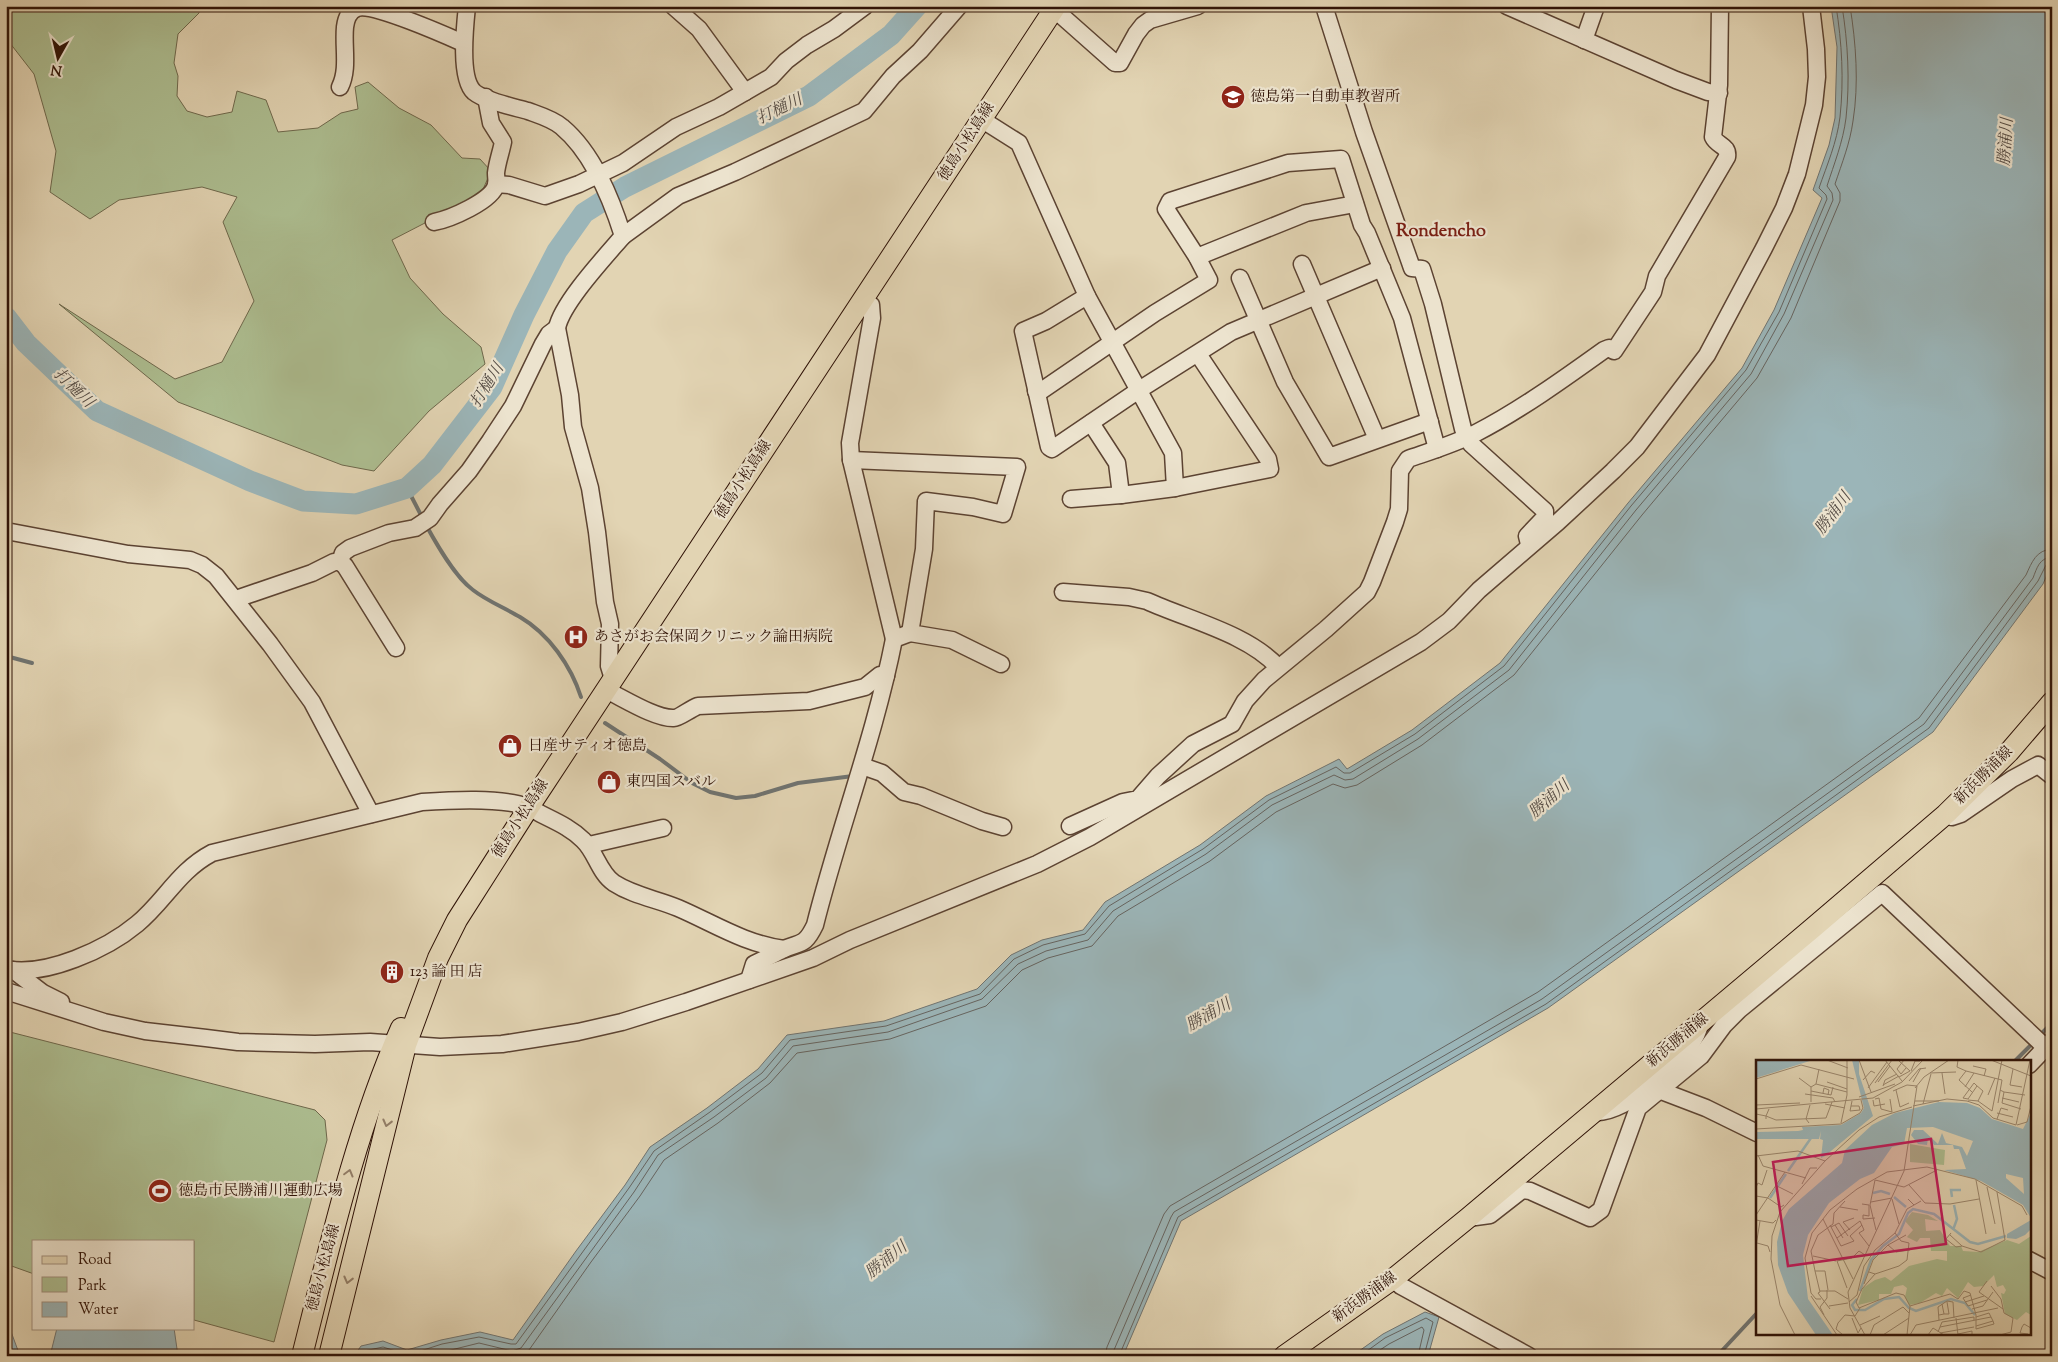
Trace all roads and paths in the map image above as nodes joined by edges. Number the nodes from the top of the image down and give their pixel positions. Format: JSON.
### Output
{"nodes":[{"id":1,"x":467,"y":6,"type":"edge"},
{"id":2,"x":673,"y":6,"type":"edge"},
{"id":3,"x":865,"y":6,"type":"edge"},
{"id":4,"x":959,"y":6,"type":"edge"},
{"id":5,"x":1198,"y":6,"type":"edge"},
{"id":6,"x":1324,"y":6,"type":"edge"},
{"id":7,"x":1507,"y":6,"type":"edge"},
{"id":8,"x":1596,"y":6,"type":"edge"},
{"id":9,"x":1720,"y":6,"type":"edge"},
{"id":10,"x":1811,"y":6,"type":"edge"},
{"id":11,"x":1055,"y":8,"type":"edge"},
{"id":12,"x":1584,"y":40,"type":"junction"},
{"id":13,"x":463,"y":43,"type":"junction"},
{"id":14,"x":340,"y":87,"type":"dead end"},
{"id":15,"x":745,"y":92,"type":"junction"},
{"id":16,"x":1719,"y":93,"type":"junction"},
{"id":17,"x":486,"y":97,"type":"junction"},
{"id":18,"x":981,"y":120,"type":"junction"},
{"id":19,"x":599,"y":177,"type":"junction"},
{"id":20,"x":496,"y":184,"type":"junction"},
{"id":21,"x":1355,"y":204,"type":"junction"},
{"id":22,"x":434,"y":222,"type":"dead end"},
{"id":23,"x":622,"y":232,"type":"junction"},
{"id":24,"x":1197,"y":257,"type":"junction"},
{"id":25,"x":1302,"y":264,"type":"dead end"},
{"id":26,"x":1382,"y":268,"type":"junction"},
{"id":27,"x":1240,"y":278,"type":"dead end"},
{"id":28,"x":1087,"y":296,"type":"junction"},
{"id":29,"x":1314,"y":296,"type":"junction"},
{"id":30,"x":863,"y":300,"type":"junction"},
{"id":31,"x":1259,"y":320,"type":"junction"},
{"id":32,"x":557,"y":328,"type":"junction"},
{"id":33,"x":1112,"y":342,"type":"junction"},
{"id":34,"x":1198,"y":354,"type":"junction"},
{"id":35,"x":1139,"y":390,"type":"junction"},
{"id":36,"x":1036,"y":391,"type":"junction"},
{"id":37,"x":1430,"y":422,"type":"junction"},
{"id":38,"x":1091,"y":423,"type":"junction"},
{"id":39,"x":1466,"y":436,"type":"junction"},
{"id":40,"x":1377,"y":439,"type":"junction"},
{"id":41,"x":1437,"y":449,"type":"junction"},
{"id":42,"x":851,"y":460,"type":"junction"},
{"id":43,"x":1175,"y":488,"type":"junction"},
{"id":44,"x":1121,"y":494,"type":"junction"},
{"id":45,"x":1071,"y":499,"type":"dead end"},
{"id":46,"x":6,"y":531,"type":"edge"},
{"id":47,"x":1530,"y":546,"type":"junction"},
{"id":48,"x":340,"y":562,"type":"junction"},
{"id":49,"x":1063,"y":592,"type":"dead end"},
{"id":50,"x":236,"y":599,"type":"junction"},
{"id":51,"x":910,"y":633,"type":"junction"},
{"id":52,"x":894,"y":639,"type":"junction"},
{"id":53,"x":396,"y":648,"type":"dead end"},
{"id":54,"x":1001,"y":664,"type":"dead end"},
{"id":55,"x":1278,"y":667,"type":"junction"},
{"id":56,"x":886,"y":676,"type":"junction"},
{"id":57,"x":610,"y":684,"type":"junction"},
{"id":58,"x":2052,"y":702,"type":"edge"},
{"id":59,"x":862,"y":766,"type":"junction"},
{"id":60,"x":2052,"y":776,"type":"edge"},
{"id":61,"x":1141,"y":803,"type":"junction"},
{"id":62,"x":529,"y":807,"type":"junction"},
{"id":63,"x":370,"y":814,"type":"junction"},
{"id":64,"x":1946,"y":814,"type":"junction"},
{"id":65,"x":1070,"y":826,"type":"dead end"},
{"id":66,"x":1003,"y":827,"type":"dead end"},
{"id":67,"x":662,"y":828,"type":"dead end"},
{"id":68,"x":589,"y":845,"type":"junction"},
{"id":69,"x":800,"y":945,"type":"junction"},
{"id":70,"x":832,"y":948,"type":"junction"},
{"id":71,"x":784,"y":949,"type":"junction"},
{"id":72,"x":10,"y":970,"type":"edge"},
{"id":73,"x":750,"y":980,"type":"junction"},
{"id":74,"x":6,"y":991,"type":"edge"},
{"id":75,"x":74,"y":1013,"type":"junction"},
{"id":76,"x":1700,"y":1023,"type":"junction"},
{"id":77,"x":2048,"y":1044,"type":"edge"},
{"id":78,"x":400,"y":1045,"type":"junction"},
{"id":79,"x":2030,"y":1064,"type":"edge"},
{"id":80,"x":391,"y":1073,"type":"junction"},
{"id":81,"x":1655,"y":1089,"type":"junction"},
{"id":82,"x":1594,"y":1112,"type":"junction"},
{"id":83,"x":1756,"y":1133,"type":"edge"},
{"id":84,"x":1468,"y":1218,"type":"junction"},
{"id":85,"x":2030,"y":1261,"type":"edge"},
{"id":86,"x":2052,"y":1272,"type":"edge"},
{"id":87,"x":1393,"y":1279,"type":"junction"},
{"id":88,"x":302,"y":1356,"type":"edge"},
{"id":89,"x":329,"y":1356,"type":"edge"},
{"id":90,"x":1284,"y":1356,"type":"edge"},
{"id":91,"x":1529,"y":1356,"type":"edge"}],
"edges":[{"from":1,"to":13,"type":"street"},
{"from":2,"to":15,"type":"street"},
{"from":3,"to":15,"type":"street"},
{"from":4,"to":23,"type":"street"},
{"from":5,"to":11,"type":"street"},
{"from":6,"to":39,"type":"street"},
{"from":7,"to":12,"type":"street"},
{"from":8,"to":12,"type":"street"},
{"from":9,"to":16,"type":"street"},
{"from":10,"to":47,"type":"street"},
{"from":11,"to":18,"type":"main road","name":"徳島小松島線"},
{"from":12,"to":16,"type":"street"},
{"from":13,"to":14,"type":"street"},
{"from":13,"to":17,"type":"street"},
{"from":15,"to":19,"type":"street"},
{"from":16,"to":39,"type":"street"},
{"from":17,"to":19,"type":"street"},
{"from":17,"to":20,"type":"street"},
{"from":18,"to":28,"type":"street"},
{"from":18,"to":30,"type":"main road","name":"徳島小松島線"},
{"from":19,"to":20,"type":"street"},
{"from":19,"to":23,"type":"street"},
{"from":20,"to":22,"type":"street"},
{"from":21,"to":24,"type":"street"},
{"from":21,"to":24,"type":"street"},
{"from":21,"to":26,"type":"street"},
{"from":23,"to":32,"type":"street"},
{"from":24,"to":33,"type":"street"},
{"from":25,"to":29,"type":"street"},
{"from":26,"to":29,"type":"street"},
{"from":26,"to":37,"type":"street"},
{"from":27,"to":31,"type":"street"},
{"from":28,"to":33,"type":"street"},
{"from":28,"to":36,"type":"street"},
{"from":29,"to":31,"type":"street"},
{"from":29,"to":40,"type":"street"},
{"from":30,"to":42,"type":"street"},
{"from":30,"to":57,"type":"main road","name":"徳島小松島線"},
{"from":31,"to":34,"type":"street"},
{"from":31,"to":40,"type":"street"},
{"from":32,"to":48,"type":"street"},
{"from":32,"to":57,"type":"street"},
{"from":33,"to":35,"type":"street"},
{"from":33,"to":36,"type":"street"},
{"from":34,"to":35,"type":"street"},
{"from":34,"to":43,"type":"street"},
{"from":35,"to":38,"type":"street"},
{"from":35,"to":43,"type":"street"},
{"from":36,"to":38,"type":"street"},
{"from":37,"to":40,"type":"street"},
{"from":37,"to":41,"type":"street"},
{"from":38,"to":44,"type":"street"},
{"from":39,"to":41,"type":"street"},
{"from":39,"to":47,"type":"street"},
{"from":41,"to":55,"type":"street"},
{"from":42,"to":51,"type":"street"},
{"from":42,"to":52,"type":"street"},
{"from":43,"to":44,"type":"street"},
{"from":44,"to":45,"type":"street"},
{"from":46,"to":50,"type":"street"},
{"from":47,"to":61,"type":"street"},
{"from":48,"to":50,"type":"street"},
{"from":48,"to":53,"type":"street"},
{"from":49,"to":55,"type":"street"},
{"from":50,"to":63,"type":"street"},
{"from":51,"to":52,"type":"street"},
{"from":51,"to":54,"type":"street"},
{"from":52,"to":56,"type":"street"},
{"from":55,"to":61,"type":"street"},
{"from":56,"to":57,"type":"street"},
{"from":56,"to":59,"type":"street"},
{"from":57,"to":62,"type":"main road","name":"徳島小松島線"},
{"from":58,"to":64,"type":"main road","name":"新浜勝浦線"},
{"from":59,"to":66,"type":"street"},
{"from":59,"to":69,"type":"street"},
{"from":60,"to":64,"type":"street"},
{"from":61,"to":65,"type":"street"},
{"from":61,"to":70,"type":"street"},
{"from":62,"to":63,"type":"street"},
{"from":62,"to":68,"type":"street"},
{"from":62,"to":78,"type":"main road","name":"徳島小松島線"},
{"from":63,"to":72,"type":"street"},
{"from":64,"to":76,"type":"main road","name":"新浜勝浦線"},
{"from":67,"to":68,"type":"street"},
{"from":68,"to":71,"type":"street"},
{"from":69,"to":70,"type":"street"},
{"from":69,"to":71,"type":"street"},
{"from":70,"to":73,"type":"street"},
{"from":71,"to":73,"type":"street"},
{"from":72,"to":75,"type":"street"},
{"from":73,"to":78,"type":"street"},
{"from":74,"to":75,"type":"street"},
{"from":75,"to":78,"type":"street"},
{"from":76,"to":81,"type":"street"},
{"from":76,"to":82,"type":"main road","name":"新浜勝浦線"},
{"from":77,"to":79,"type":"street"},
{"from":77,"to":81,"type":"street"},
{"from":78,"to":80,"type":"main road","name":"徳島小松島線"},
{"from":88,"to":80,"type":"main road","name":"徳島小松島線","one_way":true},
{"from":80,"to":89,"type":"main road","name":"徳島小松島線","one_way":true},
{"from":81,"to":82,"type":"street"},
{"from":81,"to":83,"type":"street"},
{"from":81,"to":84,"type":"street"},
{"from":82,"to":84,"type":"main road","name":"新浜勝浦線"},
{"from":84,"to":87,"type":"main road","name":"新浜勝浦線"},
{"from":85,"to":86,"type":"street"},
{"from":87,"to":90,"type":"main road","name":"新浜勝浦線"},
{"from":87,"to":91,"type":"street"}]}
